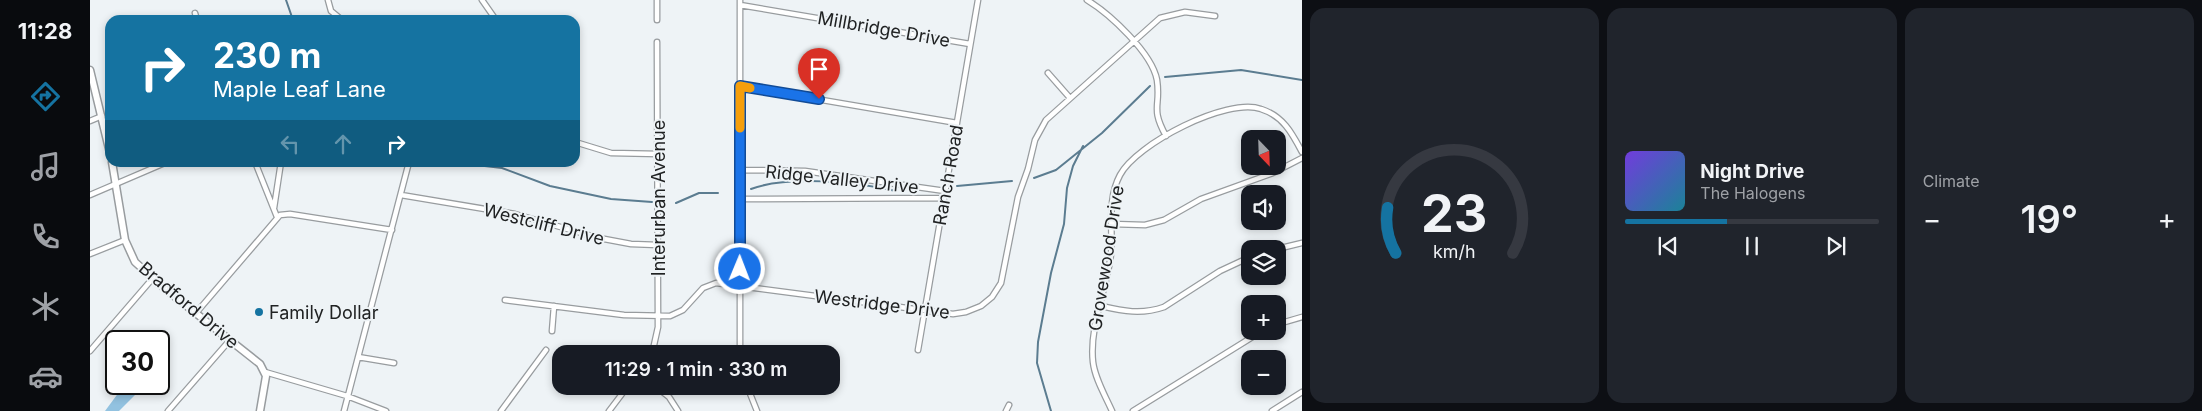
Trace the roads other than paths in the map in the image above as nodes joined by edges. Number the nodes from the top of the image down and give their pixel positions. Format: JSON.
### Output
{"nodes":[{"id":1,"x":328,"y":0,"type":"edge"},
{"id":2,"x":482,"y":0,"type":"edge"},
{"id":3,"x":657,"y":0,"type":"edge"},
{"id":4,"x":978,"y":0,"type":"edge"},
{"id":5,"x":1087,"y":0,"type":"edge"},
{"id":6,"x":740,"y":2,"type":"edge"},
{"id":7,"x":336,"y":15,"type":"edge"},
{"id":8,"x":494,"y":15,"type":"edge"},
{"id":9,"x":1215,"y":16,"type":"dead end"},
{"id":10,"x":657,"y":20,"type":"dead end"},
{"id":11,"x":657,"y":42,"type":"dead end"},
{"id":12,"x":1132,"y":42,"type":"junction"},
{"id":13,"x":970,"y":44,"type":"junction"},
{"id":14,"x":90,"y":70,"type":"edge"},
{"id":15,"x":1048,"y":73,"type":"dead end"},
{"id":16,"x":740,"y":86,"type":"junction"},
{"id":17,"x":1070,"y":98,"type":"junction"},
{"id":18,"x":102,"y":116,"type":"junction"},
{"id":19,"x":90,"y":121,"type":"edge"},
{"id":20,"x":957,"y":122,"type":"junction"},
{"id":21,"x":105,"y":130,"type":"edge"},
{"id":22,"x":1166,"y":136,"type":"junction"},
{"id":23,"x":580,"y":144,"type":"edge"},
{"id":24,"x":1302,"y":152,"type":"edge"},
{"id":25,"x":658,"y":154,"type":"junction"},
{"id":26,"x":1302,"y":158,"type":"edge"},
{"id":27,"x":113,"y":167,"type":"edge"},
{"id":28,"x":155,"y":167,"type":"edge"},
{"id":29,"x":257,"y":167,"type":"edge"},
{"id":30,"x":280,"y":167,"type":"edge"},
{"id":31,"x":408,"y":167,"type":"edge"},
{"id":32,"x":740,"y":170,"type":"junction"},
{"id":33,"x":116,"y":183,"type":"junction"},
{"id":34,"x":945,"y":191,"type":"junction"},
{"id":35,"x":90,"y":195,"type":"edge"},
{"id":36,"x":401,"y":195,"type":"junction"},
{"id":37,"x":943,"y":198,"type":"junction"},
{"id":38,"x":740,"y":199,"type":"junction"},
{"id":39,"x":274,"y":209,"type":"junction"},
{"id":40,"x":277,"y":217,"type":"junction"},
{"id":41,"x":1112,"y":224,"type":"junction"},
{"id":42,"x":392,"y":230,"type":"junction"},
{"id":43,"x":125,"y":240,"type":"junction"},
{"id":44,"x":1302,"y":243,"type":"edge"},
{"id":45,"x":658,"y":245,"type":"junction"},
{"id":46,"x":1286,"y":247,"type":"edge"},
{"id":47,"x":90,"y":254,"type":"edge"},
{"id":48,"x":1241,"y":261,"type":"edge"},
{"id":49,"x":153,"y":278,"type":"junction"},
{"id":50,"x":739,"y":286,"type":"junction"},
{"id":51,"x":505,"y":300,"type":"dead end"},
{"id":52,"x":554,"y":306,"type":"junction"},
{"id":53,"x":1100,"y":306,"type":"junction"},
{"id":54,"x":925,"y":310,"type":"junction"},
{"id":55,"x":196,"y":313,"type":"junction"},
{"id":56,"x":658,"y":316,"type":"junction"},
{"id":57,"x":1302,"y":317,"type":"edge"},
{"id":58,"x":1286,"y":322,"type":"edge"},
{"id":59,"x":552,"y":331,"type":"dead end"},
{"id":60,"x":230,"y":340,"type":"junction"},
{"id":61,"x":1247,"y":340,"type":"edge"},
{"id":62,"x":656,"y":345,"type":"edge"},
{"id":63,"x":740,"y":345,"type":"edge"},
{"id":64,"x":546,"y":350,"type":"dead end"},
{"id":65,"x":918,"y":350,"type":"dead end"},
{"id":66,"x":90,"y":351,"type":"edge"},
{"id":67,"x":358,"y":357,"type":"junction"},
{"id":68,"x":394,"y":363,"type":"dead end"},
{"id":69,"x":265,"y":372,"type":"junction"},
{"id":70,"x":1302,"y":392,"type":"edge"},
{"id":71,"x":621,"y":395,"type":"edge"},
{"id":72,"x":666,"y":395,"type":"edge"},
{"id":73,"x":751,"y":395,"type":"edge"},
{"id":74,"x":347,"y":396,"type":"junction"},
{"id":75,"x":1009,"y":405,"type":"dead end"},
{"id":76,"x":168,"y":411,"type":"edge"},
{"id":77,"x":260,"y":411,"type":"edge"},
{"id":78,"x":344,"y":411,"type":"edge"},
{"id":79,"x":386,"y":411,"type":"edge"},
{"id":80,"x":500,"y":411,"type":"edge"},
{"id":81,"x":609,"y":411,"type":"edge"},
{"id":82,"x":678,"y":411,"type":"edge"},
{"id":83,"x":757,"y":411,"type":"edge"},
{"id":84,"x":1006,"y":411,"type":"edge"},
{"id":85,"x":1112,"y":411,"type":"edge"},
{"id":86,"x":1133,"y":411,"type":"edge"},
{"id":87,"x":1272,"y":411,"type":"edge"}],
"edges":[{"from":1,"to":7,"type":"street"},
{"from":2,"to":8,"type":"street"},
{"from":3,"to":10,"type":"street"},
{"from":4,"to":13,"type":"street","name":"Ranch Road"},
{"from":5,"to":12,"type":"street"},
{"from":6,"to":13,"type":"street","name":"Millbridge Drive"},
{"from":6,"to":16,"type":"street"},
{"from":9,"to":12,"type":"street","name":"Westridge Drive"},
{"from":11,"to":25,"type":"street","name":"Interurban Avenue"},
{"from":12,"to":17,"type":"street","name":"Westridge Drive"},
{"from":12,"to":22,"type":"street"},
{"from":13,"to":20,"type":"street","name":"Ranch Road"},
{"from":14,"to":18,"type":"street"},
{"from":15,"to":17,"type":"street"},
{"from":16,"to":20,"type":"street"},
{"from":16,"to":32,"type":"street"},
{"from":17,"to":54,"type":"street","name":"Westridge Drive"},
{"from":18,"to":19,"type":"street"},
{"from":18,"to":21,"type":"street"},
{"from":20,"to":34,"type":"street","name":"Ranch Road"},
{"from":22,"to":24,"type":"street","name":"Grovewood Drive"},
{"from":22,"to":41,"type":"street","name":"Grovewood Drive"},
{"from":23,"to":25,"type":"street"},
{"from":25,"to":45,"type":"street","name":"Interurban Avenue"},
{"from":26,"to":41,"type":"street"},
{"from":27,"to":33,"type":"street","name":"Bradford Drive"},
{"from":28,"to":33,"type":"street"},
{"from":29,"to":39,"type":"street"},
{"from":30,"to":39,"type":"street"},
{"from":31,"to":36,"type":"street"},
{"from":32,"to":34,"type":"street","name":"Ridge Valley Drive"},
{"from":32,"to":38,"type":"street"},
{"from":33,"to":35,"type":"street"},
{"from":33,"to":43,"type":"street","name":"Bradford Drive"},
{"from":34,"to":37,"type":"street","name":"Ranch Road"},
{"from":36,"to":42,"type":"street"},
{"from":36,"to":45,"type":"street","name":"Westcliff Drive"},
{"from":37,"to":38,"type":"street","name":"Ridge Valley Drive"},
{"from":37,"to":54,"type":"street","name":"Ranch Road"},
{"from":38,"to":50,"type":"street"},
{"from":39,"to":40,"type":"street"},
{"from":40,"to":42,"type":"street"},
{"from":40,"to":55,"type":"street"},
{"from":41,"to":53,"type":"street","name":"Grovewood Drive"},
{"from":42,"to":67,"type":"street"},
{"from":43,"to":47,"type":"street"},
{"from":43,"to":49,"type":"street","name":"Bradford Drive"},
{"from":44,"to":46,"type":"street"},
{"from":45,"to":56,"type":"street","name":"Interurban Avenue"},
{"from":48,"to":53,"type":"street"},
{"from":49,"to":55,"type":"street","name":"Bradford Drive"},
{"from":49,"to":66,"type":"street"},
{"from":50,"to":54,"type":"street","name":"Westridge Drive"},
{"from":50,"to":56,"type":"street","name":"Westridge Drive"},
{"from":50,"to":63,"type":"street"},
{"from":51,"to":52,"type":"street","name":"Westridge Drive"},
{"from":52,"to":56,"type":"street","name":"Westridge Drive"},
{"from":52,"to":59,"type":"street"},
{"from":53,"to":85,"type":"street","name":"Grovewood Drive"},
{"from":54,"to":65,"type":"street","name":"Ranch Road"},
{"from":55,"to":60,"type":"street","name":"Bradford Drive"},
{"from":56,"to":62,"type":"street","name":"Interurban Avenue"},
{"from":57,"to":58,"type":"street"},
{"from":60,"to":69,"type":"street","name":"Bradford Drive"},
{"from":60,"to":76,"type":"street"},
{"from":61,"to":86,"type":"street"},
{"from":64,"to":80,"type":"street"},
{"from":67,"to":68,"type":"street"},
{"from":67,"to":74,"type":"street"},
{"from":69,"to":74,"type":"street"},
{"from":69,"to":77,"type":"street"},
{"from":70,"to":87,"type":"street"},
{"from":71,"to":81,"type":"street"},
{"from":72,"to":82,"type":"street"},
{"from":73,"to":83,"type":"street"},
{"from":74,"to":78,"type":"street"},
{"from":74,"to":79,"type":"street"},
{"from":75,"to":84,"type":"street"}]}
